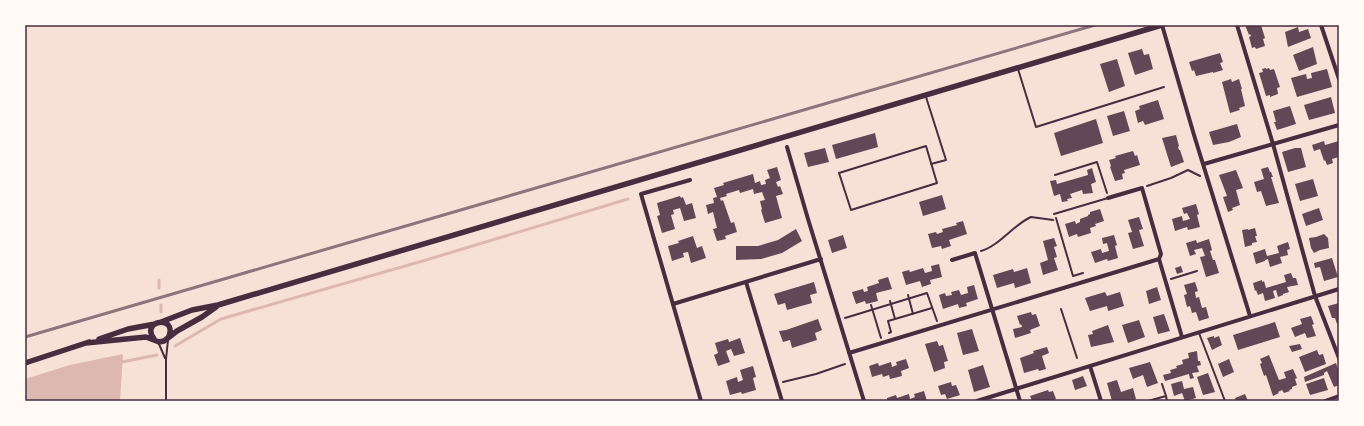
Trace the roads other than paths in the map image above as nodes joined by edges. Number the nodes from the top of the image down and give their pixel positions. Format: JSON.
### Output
{"nodes":[{"id":1,"x":1000,"y":25,"type":"edge"},
{"id":2,"x":1005,"y":25,"type":"edge"},
{"id":3,"x":1162,"y":25,"type":"edge"},
{"id":4,"x":1237,"y":25,"type":"edge"},
{"id":5,"x":1321,"y":25,"type":"edge"},
{"id":6,"x":1018,"y":68,"type":"junction"},
{"id":7,"x":1339,"y":79,"type":"edge"},
{"id":8,"x":1164,"y":86,"type":"dead end"},
{"id":9,"x":926,"y":96,"type":"junction"},
{"id":10,"x":1339,"y":125,"type":"edge"},
{"id":11,"x":1273,"y":144,"type":"junction"},
{"id":12,"x":787,"y":147,"type":"dead end"},
{"id":13,"x":932,"y":164,"type":"junction"},
{"id":14,"x":1204,"y":164,"type":"junction"},
{"id":15,"x":690,"y":180,"type":"dead end"},
{"id":16,"x":1108,"y":198,"type":"joint"},
{"id":17,"x":1054,"y":217,"type":"road end"},
{"id":18,"x":821,"y":259,"type":"junction"},
{"id":19,"x":1159,"y":259,"type":"junction"},
{"id":20,"x":952,"y":260,"type":"dead end"},
{"id":21,"x":746,"y":282,"type":"junction"},
{"id":22,"x":1339,"y":289,"type":"edge"},
{"id":23,"x":1315,"y":296,"type":"junction"},
{"id":24,"x":673,"y":304,"type":"junction"},
{"id":25,"x":218,"y":306,"type":"junction"},
{"id":26,"x":992,"y":309,"type":"junction"},
{"id":27,"x":1250,"y":316,"type":"junction"},
{"id":28,"x":161,"y":322,"type":"junction"},
{"id":29,"x":155,"y":324,"type":"junction"},
{"id":30,"x":1199,"y":332,"type":"junction"},
{"id":31,"x":169,"y":336,"type":"junction"},
{"id":32,"x":1182,"y":337,"type":"junction"},
{"id":33,"x":156,"y":340,"type":"junction"},
{"id":34,"x":86,"y":343,"type":"junction"},
{"id":35,"x":849,"y":353,"type":"junction"},
{"id":36,"x":1339,"y":358,"type":"edge"},
{"id":37,"x":166,"y":360,"type":"junction"},
{"id":38,"x":25,"y":363,"type":"edge"},
{"id":39,"x":1090,"y":366,"type":"junction"},
{"id":40,"x":1162,"y":384,"type":"dead end"},
{"id":41,"x":1016,"y":389,"type":"junction"},
{"id":42,"x":1166,"y":396,"type":"junction"},
{"id":43,"x":1339,"y":396,"type":"edge"},
{"id":44,"x":166,"y":401,"type":"edge"},
{"id":45,"x":701,"y":401,"type":"edge"},
{"id":46,"x":782,"y":401,"type":"edge"},
{"id":47,"x":864,"y":401,"type":"edge"},
{"id":48,"x":978,"y":401,"type":"edge"},
{"id":49,"x":1020,"y":401,"type":"edge"},
{"id":50,"x":1101,"y":401,"type":"edge"},
{"id":51,"x":1148,"y":401,"type":"edge"},
{"id":52,"x":1167,"y":401,"type":"edge"},
{"id":53,"x":1225,"y":401,"type":"edge"},
{"id":54,"x":1325,"y":401,"type":"edge"}],
"edges":[{"from":1,"to":2,"type":"lane"},
{"from":3,"to":6,"type":"street"},
{"from":3,"to":14,"type":"street"},
{"from":4,"to":11,"type":"street"},
{"from":5,"to":7,"type":"street"},
{"from":6,"to":8,"type":"lane"},
{"from":6,"to":9,"type":"street"},
{"from":9,"to":13,"type":"lane"},
{"from":9,"to":25,"type":"street"},
{"from":10,"to":11,"type":"street"},
{"from":11,"to":14,"type":"street"},
{"from":11,"to":23,"type":"street"},
{"from":12,"to":18,"type":"street"},
{"from":13,"to":13,"type":"lane"},
{"from":14,"to":27,"type":"street"},
{"from":15,"to":24,"type":"street"},
{"from":16,"to":17,"type":"lane"},
{"from":16,"to":19,"type":"street"},
{"from":18,"to":21,"type":"street"},
{"from":18,"to":35,"type":"street"},
{"from":19,"to":26,"type":"street"},
{"from":19,"to":32,"type":"street"},
{"from":20,"to":26,"type":"street"},
{"from":21,"to":24,"type":"street"},
{"from":21,"to":46,"type":"street"},
{"from":22,"to":23,"type":"street"},
{"from":23,"to":27,"type":"street"},
{"from":23,"to":36,"type":"street"},
{"from":24,"to":45,"type":"street"},
{"from":25,"to":28,"type":"street"},
{"from":25,"to":31,"type":"street"},
{"from":26,"to":35,"type":"street"},
{"from":26,"to":41,"type":"street"},
{"from":27,"to":30,"type":"street"},
{"from":28,"to":29,"type":"street"},
{"from":28,"to":31,"type":"street"},
{"from":29,"to":33,"type":"street"},
{"from":29,"to":34,"type":"street"},
{"from":30,"to":32,"type":"street"},
{"from":30,"to":53,"type":"lane"},
{"from":31,"to":33,"type":"street"},
{"from":31,"to":37,"type":"lane"},
{"from":32,"to":39,"type":"street"},
{"from":33,"to":34,"type":"street"},
{"from":33,"to":37,"type":"lane"},
{"from":34,"to":38,"type":"street"},
{"from":35,"to":47,"type":"street"},
{"from":37,"to":44,"type":"lane"},
{"from":39,"to":41,"type":"street"},
{"from":39,"to":50,"type":"street"},
{"from":40,"to":42,"type":"lane"},
{"from":41,"to":48,"type":"street"},
{"from":41,"to":49,"type":"street"},
{"from":42,"to":51,"type":"lane"},
{"from":42,"to":52,"type":"lane"},
{"from":43,"to":54,"type":"street"}]}
